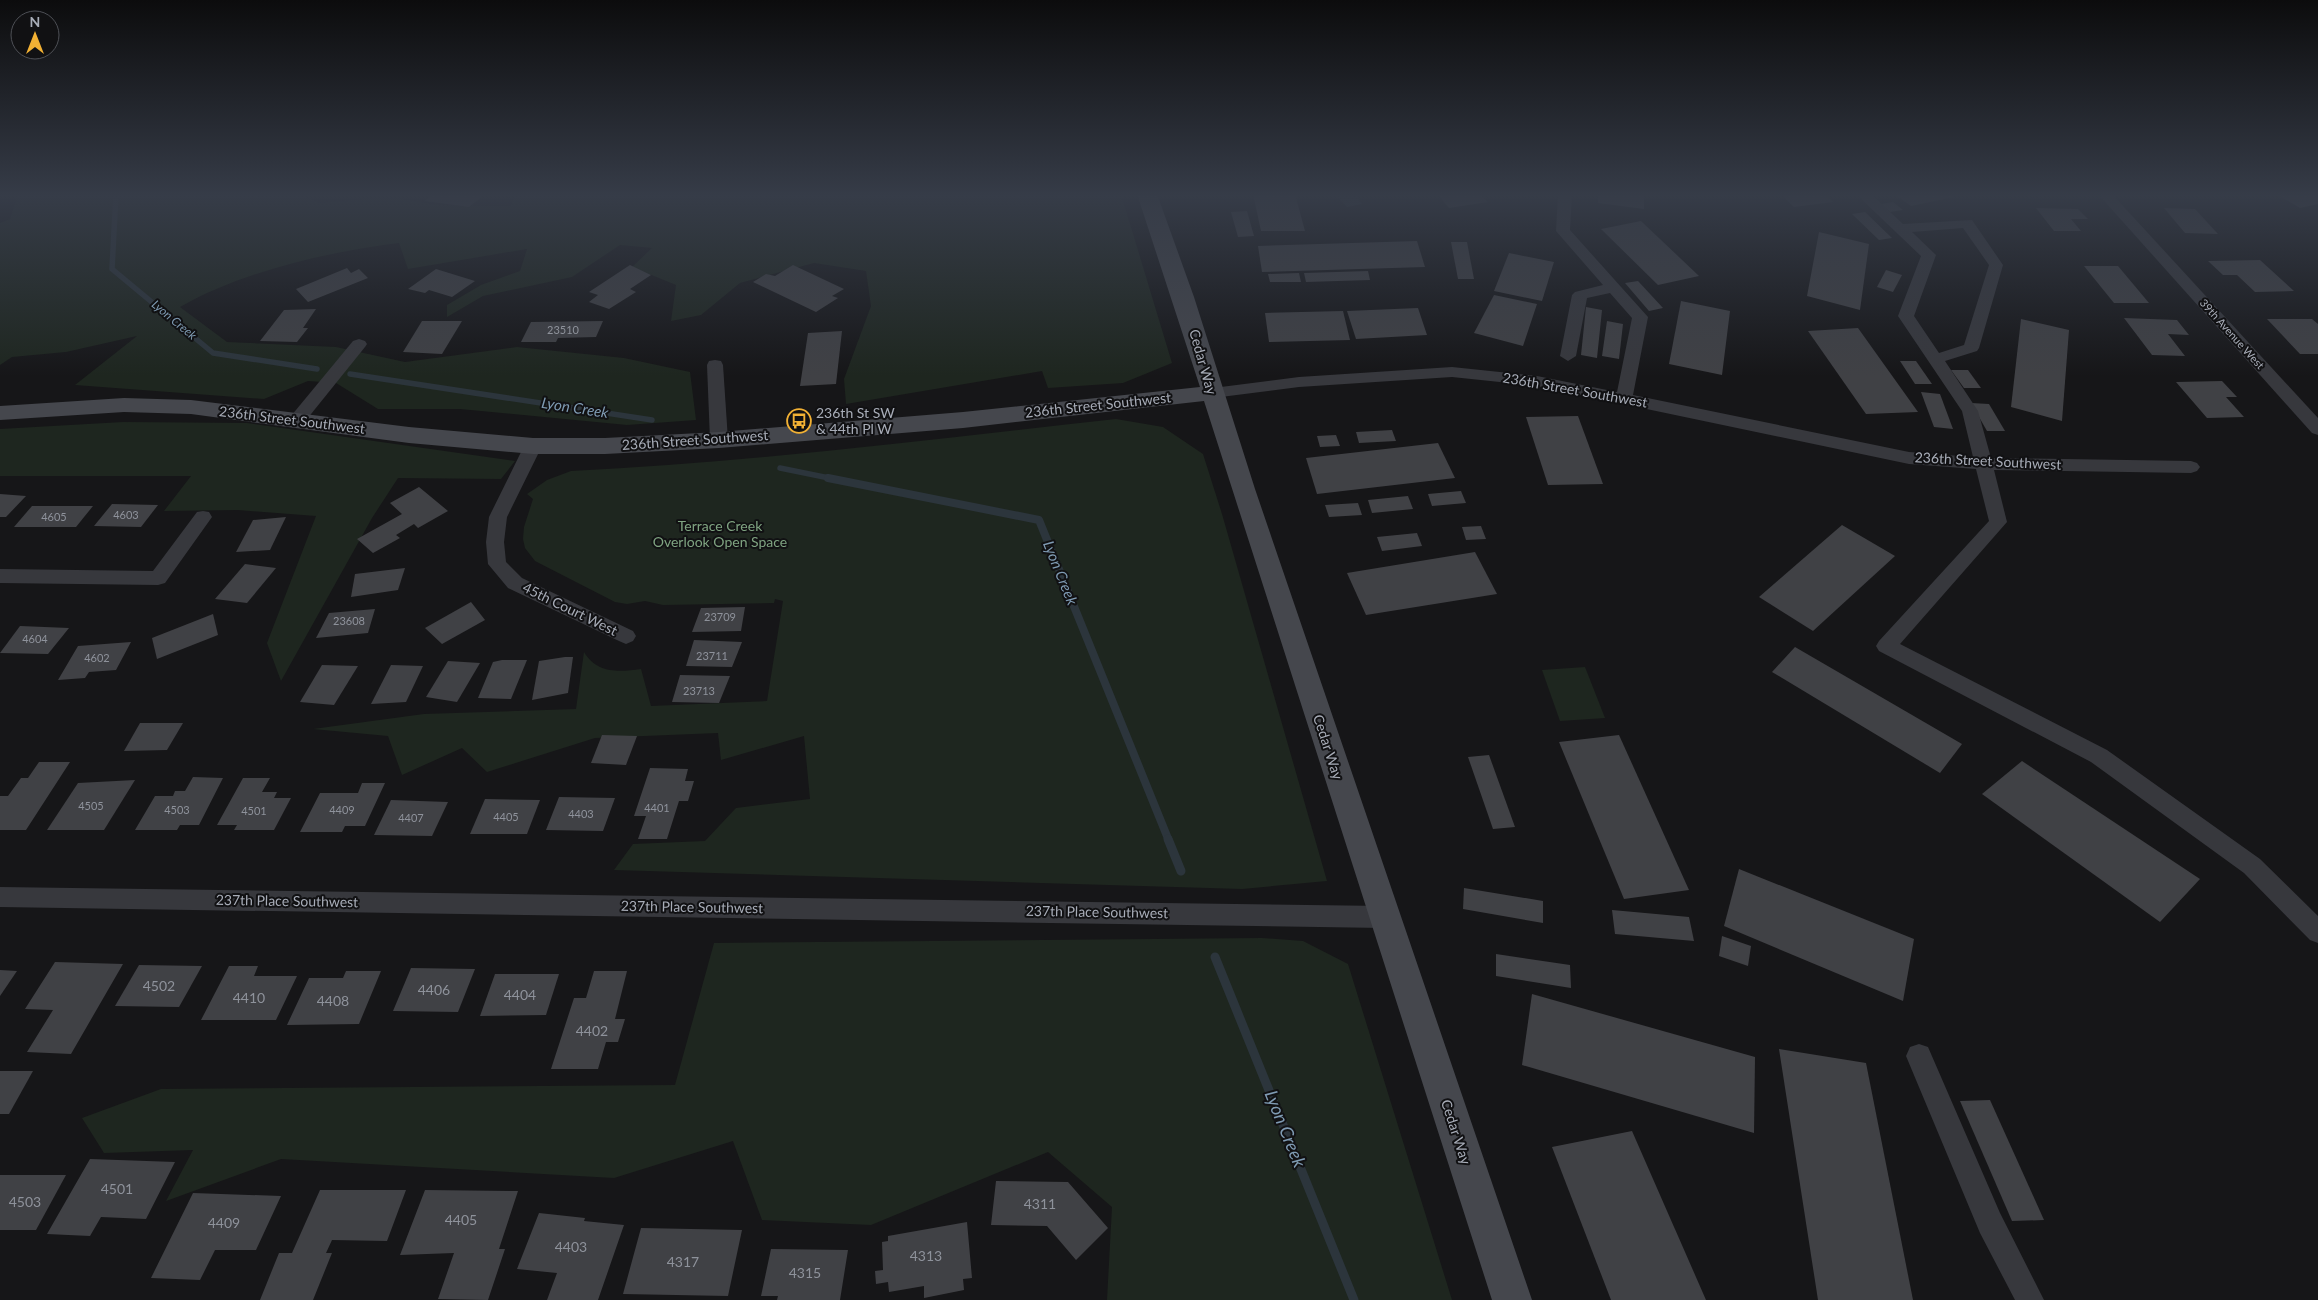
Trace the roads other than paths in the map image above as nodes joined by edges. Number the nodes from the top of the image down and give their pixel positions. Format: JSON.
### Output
{"nodes":[{"id":1,"x":1168,"y":255,"type":"edge"},
{"id":2,"x":1583,"y":255,"type":"edge"},
{"id":3,"x":1929,"y":255,"type":"edge"},
{"id":4,"x":1989,"y":255,"type":"edge"},
{"id":5,"x":2160,"y":255,"type":"edge"},
{"id":6,"x":1612,"y":288,"type":"junction"},
{"id":7,"x":359,"y":344,"type":"dead end"},
{"id":8,"x":1568,"y":356,"type":"dead end"},
{"id":9,"x":1935,"y":359,"type":"junction"},
{"id":10,"x":715,"y":366,"type":"dead end"},
{"id":11,"x":1213,"y":393,"type":"junction"},
{"id":12,"x":1624,"y":398,"type":"junction"},
{"id":13,"x":0,"y":414,"type":"edge"},
{"id":14,"x":297,"y":420,"type":"junction"},
{"id":15,"x":2318,"y":429,"type":"edge"},
{"id":16,"x":720,"y":440,"type":"junction"},
{"id":17,"x":533,"y":446,"type":"junction"},
{"id":18,"x":1985,"y":464,"type":"junction"},
{"id":19,"x":2191,"y":467,"type":"dead end"},
{"id":20,"x":203,"y":517,"type":"dead end"},
{"id":21,"x":0,"y":576,"type":"edge"},
{"id":22,"x":626,"y":636,"type":"dead end"},
{"id":23,"x":0,"y":896,"type":"edge"},
{"id":24,"x":1384,"y":917,"type":"junction"},
{"id":25,"x":2318,"y":932,"type":"edge"},
{"id":26,"x":1919,"y":1056,"type":"dead end"},
{"id":27,"x":1512,"y":1300,"type":"edge"},
{"id":28,"x":2030,"y":1300,"type":"edge"}],
"edges":[{"from":1,"to":11,"type":"main road","name":"Cedar Way"},
{"from":2,"to":6,"type":"street"},
{"from":3,"to":9,"type":"street"},
{"from":4,"to":9,"type":"street"},
{"from":5,"to":15,"type":"street","name":"39th Avenue West"},
{"from":6,"to":8,"type":"street"},
{"from":6,"to":12,"type":"street"},
{"from":7,"to":14,"type":"street"},
{"from":9,"to":18,"type":"street"},
{"from":10,"to":16,"type":"street"},
{"from":11,"to":12,"type":"street","name":"236th Street Southwest"},
{"from":11,"to":16,"type":"main road","name":"236th Street Southwest"},
{"from":11,"to":24,"type":"main road","name":"Cedar Way"},
{"from":12,"to":18,"type":"street","name":"236th Street Southwest"},
{"from":13,"to":14,"type":"main road","name":"236th Street Southwest"},
{"from":14,"to":17,"type":"main road","name":"236th Street Southwest"},
{"from":16,"to":17,"type":"main road","name":"236th Street Southwest"},
{"from":17,"to":22,"type":"street","name":"45th Court West"},
{"from":18,"to":19,"type":"street","name":"236th Street Southwest"},
{"from":18,"to":25,"type":"street"},
{"from":20,"to":21,"type":"street"},
{"from":23,"to":24,"type":"street","name":"237th Place Southwest"},
{"from":24,"to":27,"type":"main road","name":"Cedar Way"},
{"from":26,"to":28,"type":"street"}]}
